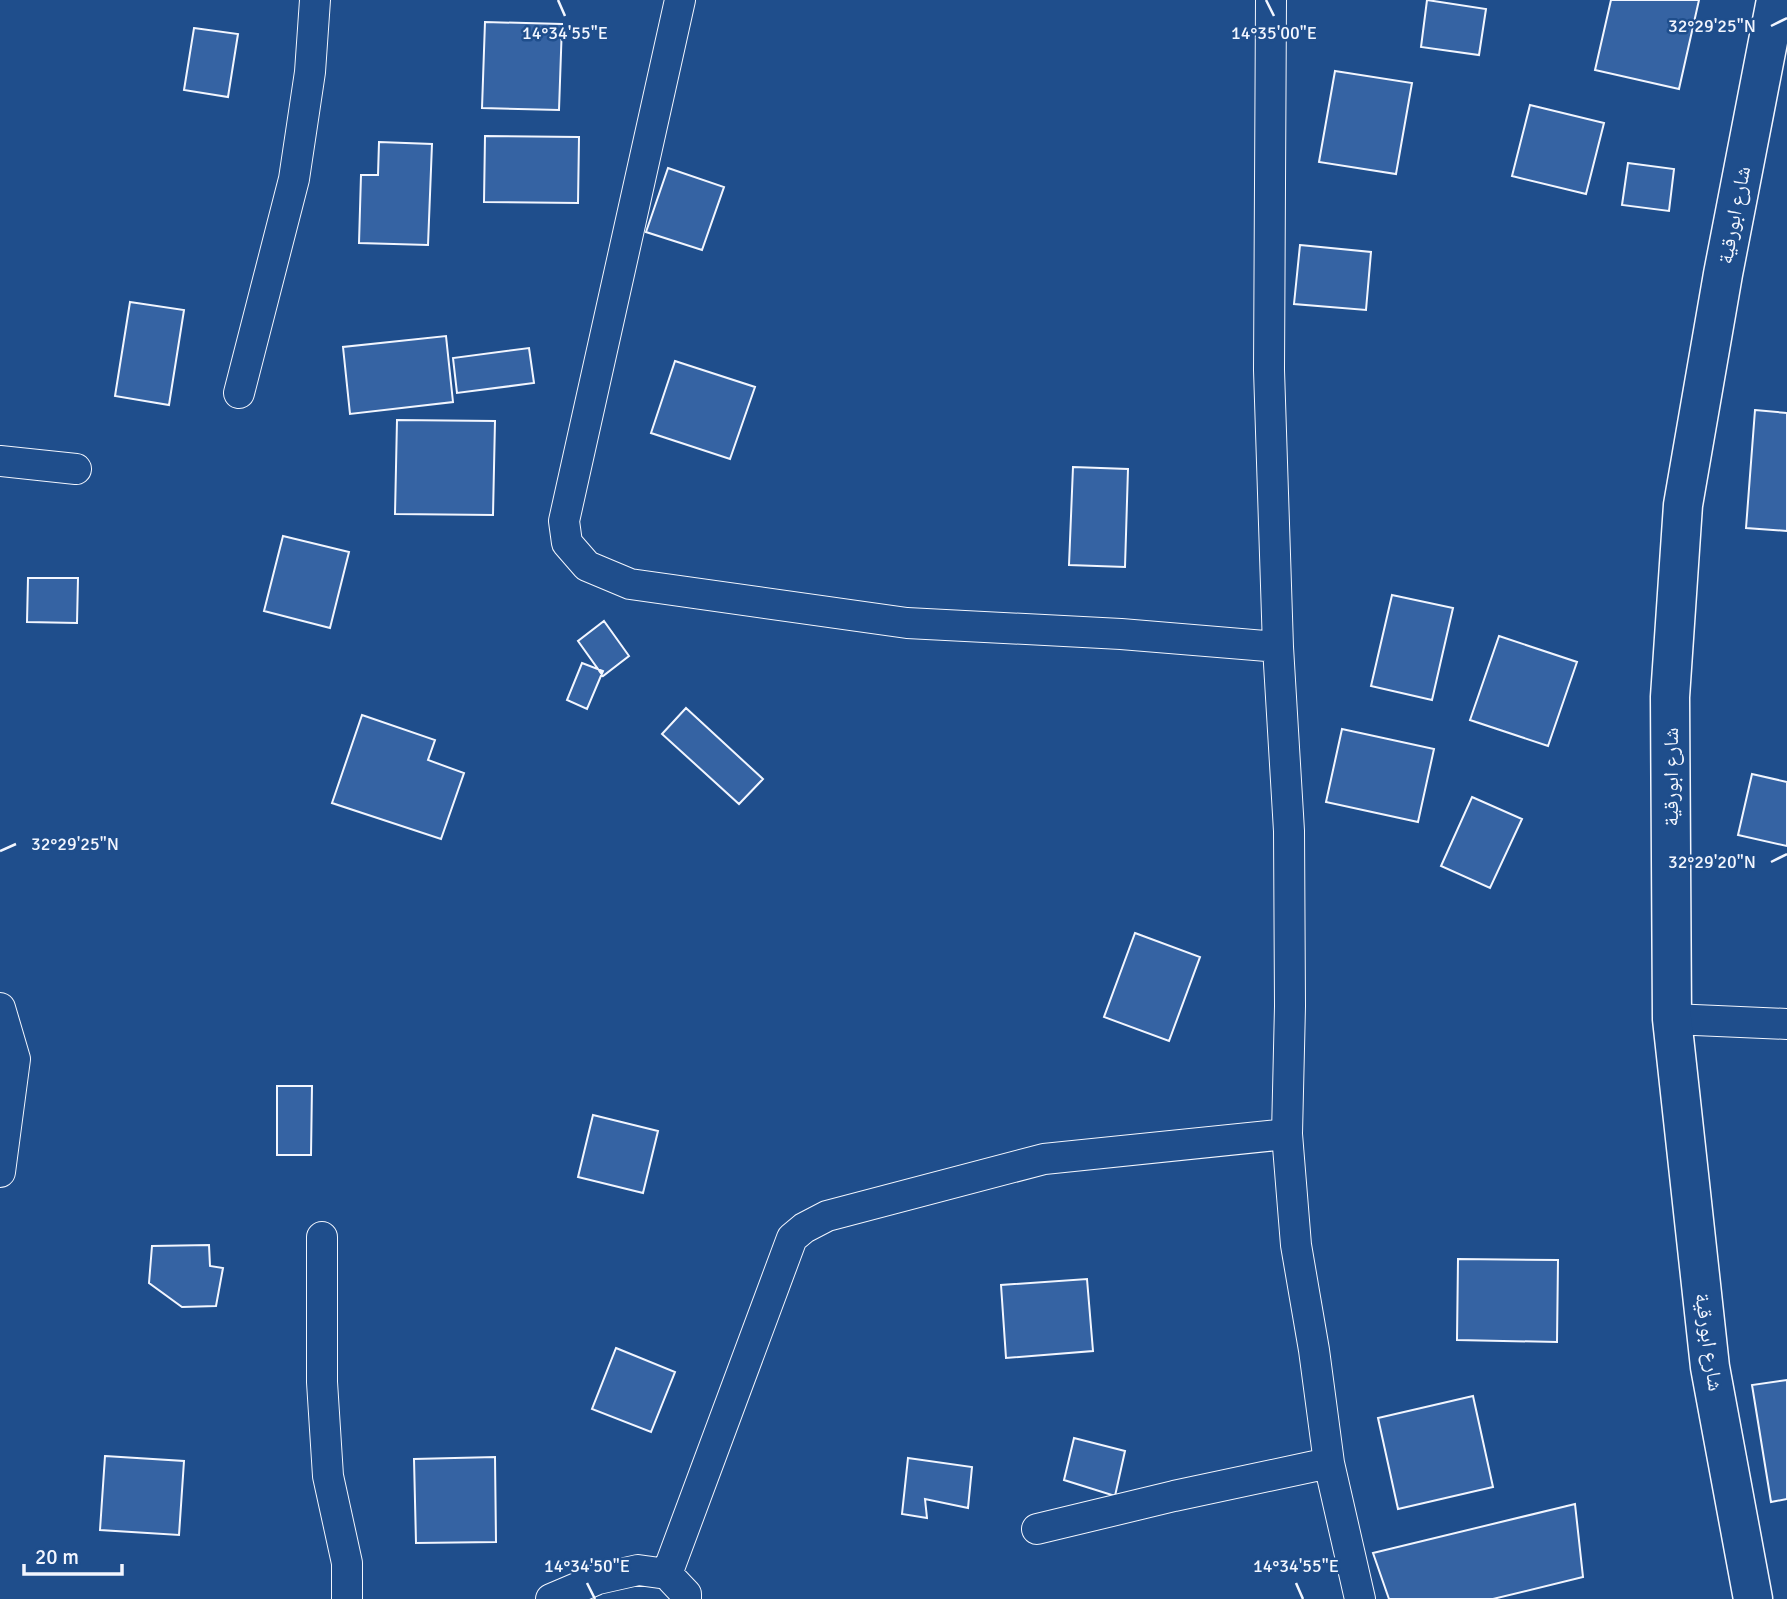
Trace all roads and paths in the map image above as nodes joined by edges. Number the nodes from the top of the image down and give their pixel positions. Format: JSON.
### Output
{"nodes":[{"id":1,"x":315,"y":0,"type":"edge"},
{"id":2,"x":680,"y":0,"type":"edge"},
{"id":3,"x":1271,"y":0,"type":"edge"},
{"id":4,"x":1776,"y":0,"type":"edge"},
{"id":5,"x":239,"y":393,"type":"dead end"},
{"id":6,"x":0,"y":461,"type":"edge"},
{"id":7,"x":76,"y":469,"type":"dead end"},
{"id":8,"x":1278,"y":647,"type":"junction"},
{"id":9,"x":0,"y":1008,"type":"edge"},
{"id":10,"x":1672,"y":1019,"type":"junction"},
{"id":11,"x":1787,"y":1024,"type":"edge"},
{"id":12,"x":1287,"y":1134,"type":"junction"},
{"id":13,"x":0,"y":1172,"type":"edge"},
{"id":14,"x":323,"y":1237,"type":"dead end"},
{"id":15,"x":1329,"y":1462,"type":"junction"},
{"id":16,"x":1037,"y":1529,"type":"dead end"},
{"id":17,"x":667,"y":1574,"type":"junction"},
{"id":18,"x":347,"y":1599,"type":"edge"},
{"id":19,"x":551,"y":1599,"type":"edge"},
{"id":20,"x":686,"y":1599,"type":"edge"},
{"id":21,"x":1360,"y":1599,"type":"edge"},
{"id":22,"x":1753,"y":1599,"type":"edge"}],
"edges":[{"from":1,"to":5,"type":"street"},
{"from":2,"to":8,"type":"street"},
{"from":3,"to":8,"type":"street"},
{"from":4,"to":10,"type":"main road","name":"شارع ابورقية"},
{"from":6,"to":7,"type":"street"},
{"from":8,"to":12,"type":"street"},
{"from":9,"to":13,"type":"street"},
{"from":10,"to":11,"type":"street"},
{"from":10,"to":22,"type":"main road","name":"شارع ابورقية"},
{"from":12,"to":15,"type":"street"},
{"from":12,"to":17,"type":"street"},
{"from":14,"to":18,"type":"street"},
{"from":15,"to":16,"type":"street"},
{"from":15,"to":21,"type":"street"},
{"from":17,"to":19,"type":"street"},
{"from":17,"to":20,"type":"street"}]}
